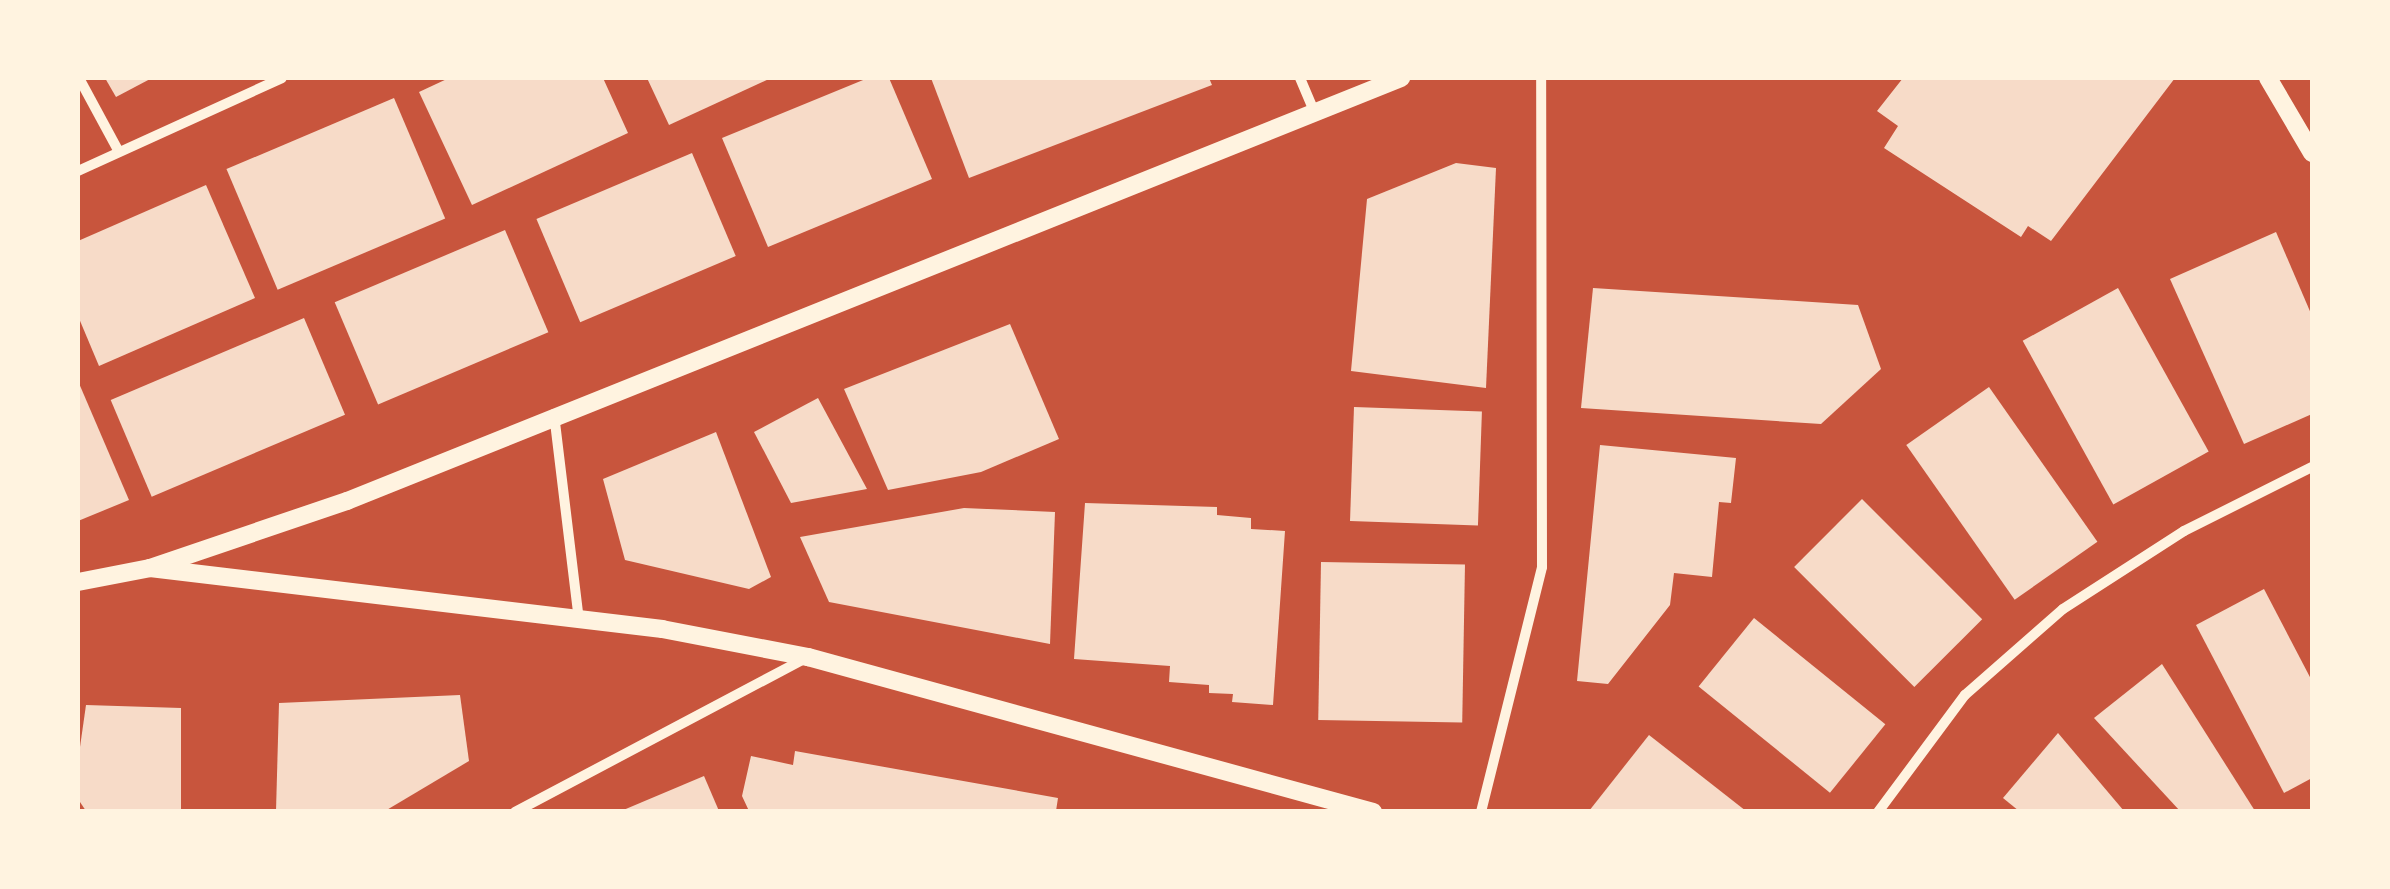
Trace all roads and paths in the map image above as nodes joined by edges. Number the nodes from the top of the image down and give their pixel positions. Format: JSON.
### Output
{"nodes":[{"id":1,"x":79,"y":78,"type":"edge"},
{"id":2,"x":282,"y":78,"type":"edge"},
{"id":3,"x":1300,"y":78,"type":"edge"},
{"id":4,"x":1401,"y":78,"type":"edge"},
{"id":5,"x":1541,"y":78,"type":"edge"},
{"id":6,"x":2268,"y":78,"type":"edge"},
{"id":7,"x":1315,"y":113,"type":"junction"},
{"id":8,"x":118,"y":150,"type":"junction"},
{"id":9,"x":2312,"y":153,"type":"edge"},
{"id":10,"x":78,"y":171,"type":"edge"},
{"id":11,"x":554,"y":413,"type":"junction"},
{"id":12,"x":2312,"y":467,"type":"edge"},
{"id":13,"x":150,"y":568,"type":"junction"},
{"id":14,"x":78,"y":582,"type":"edge"},
{"id":15,"x":579,"y":620,"type":"junction"},
{"id":16,"x":808,"y":657,"type":"junction"},
{"id":17,"x":515,"y":812,"type":"edge"},
{"id":18,"x":1373,"y":812,"type":"edge"},
{"id":19,"x":1480,"y":812,"type":"edge"},
{"id":20,"x":1878,"y":812,"type":"edge"}],
"edges":[{"from":1,"to":8,"type":"street"},
{"from":2,"to":8,"type":"street"},
{"from":3,"to":7,"type":"street"},
{"from":4,"to":7,"type":"street"},
{"from":5,"to":19,"type":"street"},
{"from":6,"to":9,"type":"street"},
{"from":7,"to":11,"type":"street"},
{"from":8,"to":10,"type":"street"},
{"from":11,"to":13,"type":"street"},
{"from":11,"to":15,"type":"street"},
{"from":12,"to":20,"type":"street"},
{"from":13,"to":14,"type":"street"},
{"from":13,"to":15,"type":"street"},
{"from":15,"to":16,"type":"street"},
{"from":16,"to":17,"type":"street"},
{"from":16,"to":18,"type":"street"}]}
